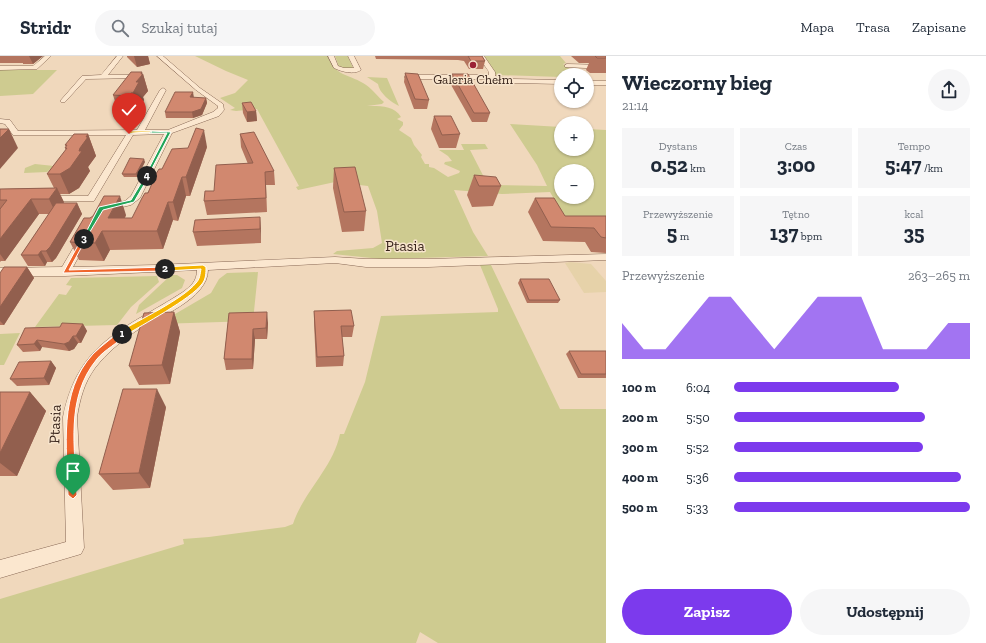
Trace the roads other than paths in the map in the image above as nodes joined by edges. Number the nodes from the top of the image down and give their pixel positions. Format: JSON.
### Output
{"nodes":[{"id":1,"x":48,"y":56,"type":"edge"},
{"id":2,"x":120,"y":56,"type":"edge"},
{"id":3,"x":160,"y":56,"type":"edge"},
{"id":4,"x":331,"y":56,"type":"edge"},
{"id":5,"x":351,"y":56,"type":"edge"},
{"id":6,"x":481,"y":56,"type":"edge"},
{"id":7,"x":568,"y":62,"type":"dead end"},
{"id":8,"x":606,"y":67,"type":"edge"},
{"id":9,"x":0,"y":68,"type":"edge"},
{"id":10,"x":103,"y":77,"type":"junction"},
{"id":11,"x":138,"y":77,"type":"edge"},
{"id":12,"x":407,"y":77,"type":"edge"},
{"id":13,"x":492,"y":77,"type":"junction"},
{"id":14,"x":554,"y":82,"type":"edge"},
{"id":15,"x":594,"y":83,"type":"edge"},
{"id":16,"x":606,"y":83,"type":"edge"},
{"id":17,"x":163,"y":90,"type":"dead end"},
{"id":18,"x":63,"y":101,"type":"dead end"},
{"id":19,"x":0,"y":121,"type":"edge"},
{"id":20,"x":131,"y":132,"type":"junction"},
{"id":21,"x":140,"y":132,"type":"junction"},
{"id":22,"x":169,"y":132,"type":"junction"},
{"id":23,"x":21,"y":133,"type":"junction"},
{"id":24,"x":11,"y":140,"type":"dead end"},
{"id":25,"x":31,"y":198,"type":"edge"},
{"id":26,"x":99,"y":212,"type":"edge"},
{"id":27,"x":90,"y":228,"type":"edge"},
{"id":28,"x":606,"y":257,"type":"edge"},
{"id":29,"x":203,"y":267,"type":"junction"},
{"id":30,"x":0,"y":272,"type":"edge"},
{"id":31,"x":65,"y":272,"type":"junction"},
{"id":32,"x":0,"y":569,"type":"edge"}],
"edges":[{"from":1,"to":9,"type":"street"},
{"from":2,"to":10,"type":"street"},
{"from":3,"to":22,"type":"street"},
{"from":4,"to":5,"type":"street"},
{"from":6,"to":13,"type":"street"},
{"from":7,"to":8,"type":"street"},
{"from":10,"to":11,"type":"street"},
{"from":10,"to":18,"type":"street"},
{"from":12,"to":13,"type":"street"},
{"from":13,"to":14,"type":"street"},
{"from":15,"to":16,"type":"street"},
{"from":17,"to":21,"type":"street"},
{"from":19,"to":23,"type":"street"},
{"from":20,"to":21,"type":"street"},
{"from":20,"to":23,"type":"street"},
{"from":20,"to":25,"type":"street"},
{"from":21,"to":22,"type":"street"},
{"from":22,"to":26,"type":"street"},
{"from":23,"to":24,"type":"street"},
{"from":27,"to":31,"type":"street"},
{"from":28,"to":29,"type":"street","name":"Ptasia"},
{"from":29,"to":31,"type":"street","name":"Ptasia"},
{"from":29,"to":32,"type":"street","name":"Ptasia"},
{"from":30,"to":31,"type":"street","name":"Ptasia"}]}
